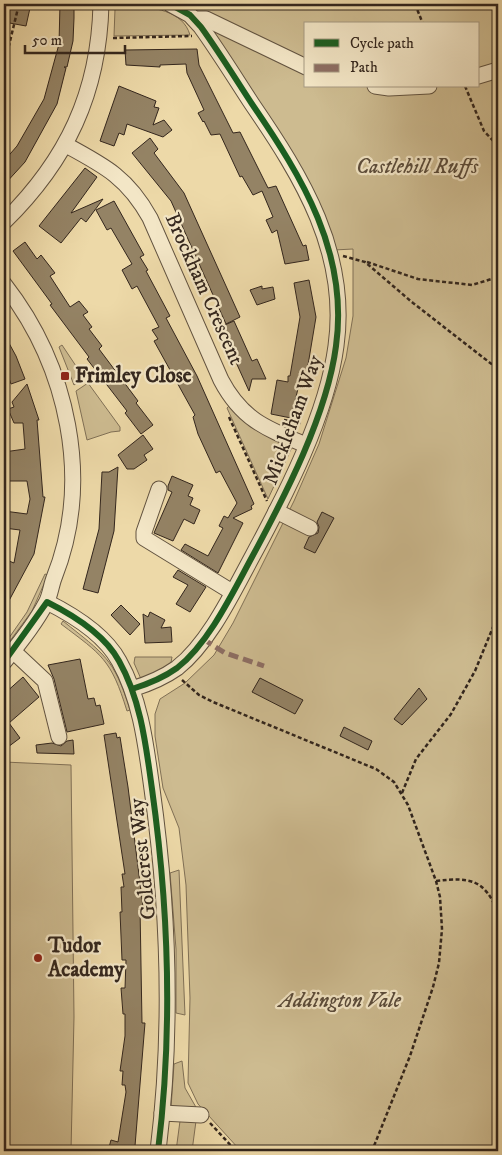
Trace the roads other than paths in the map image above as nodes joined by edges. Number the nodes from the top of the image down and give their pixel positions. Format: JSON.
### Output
{"nodes":[{"id":1,"x":101,"y":4,"type":"edge"},
{"id":2,"x":170,"y":4,"type":"edge"},
{"id":3,"x":194,"y":19,"type":"junction"},
{"id":4,"x":304,"y":66,"type":"edge"},
{"id":5,"x":498,"y":70,"type":"edge"},
{"id":6,"x":480,"y":75,"type":"edge"},
{"id":7,"x":66,"y":145,"type":"junction"},
{"id":8,"x":4,"y":222,"type":"edge"},
{"id":9,"x":4,"y":284,"type":"edge"},
{"id":10,"x":306,"y":445,"type":"junction"},
{"id":11,"x":160,"y":489,"type":"dead end"},
{"id":12,"x":276,"y":511,"type":"junction"},
{"id":13,"x":310,"y":528,"type":"dead end"},
{"id":14,"x":232,"y":592,"type":"junction"},
{"id":15,"x":47,"y":602,"type":"junction"},
{"id":16,"x":8,"y":656,"type":"edge"},
{"id":17,"x":132,"y":689,"type":"junction"},
{"id":18,"x":59,"y":737,"type":"dead end"},
{"id":19,"x":162,"y":1113,"type":"junction"},
{"id":20,"x":202,"y":1115,"type":"road end"},
{"id":21,"x":158,"y":1151,"type":"edge"}],
"edges":[{"from":1,"to":7,"type":"street"},
{"from":2,"to":3,"type":"street","name":"Mickleham Way"},
{"from":3,"to":4,"type":"street"},
{"from":3,"to":10,"type":"street","name":"Mickleham Way"},
{"from":5,"to":6,"type":"street"},
{"from":7,"to":8,"type":"street"},
{"from":7,"to":10,"type":"street","name":"Brockham Crescent"},
{"from":9,"to":15,"type":"street"},
{"from":10,"to":12,"type":"street","name":"Mickleham Way"},
{"from":11,"to":14,"type":"street"},
{"from":12,"to":13,"type":"street"},
{"from":12,"to":14,"type":"street","name":"Mickleham Way"},
{"from":14,"to":17,"type":"street","name":"Mickleham Way"},
{"from":15,"to":16,"type":"street"},
{"from":15,"to":17,"type":"street","name":"Goldcrest Way"},
{"from":16,"to":18,"type":"street"},
{"from":17,"to":19,"type":"street","name":"Goldcrest Way"},
{"from":19,"to":20,"type":"street"},
{"from":19,"to":21,"type":"street","name":"Goldcrest Way"}]}
